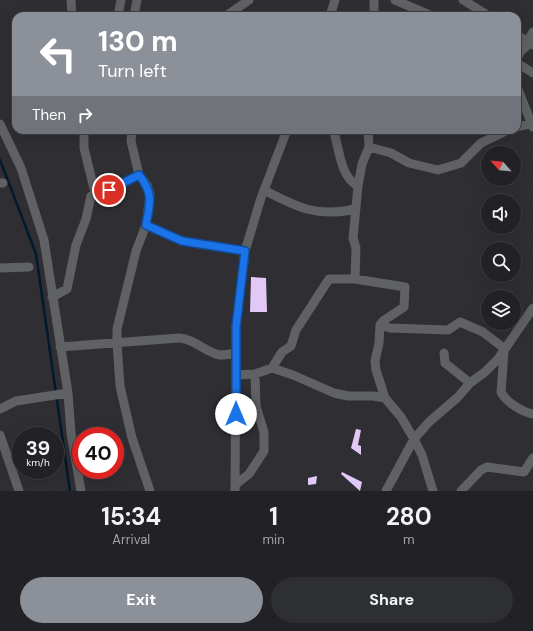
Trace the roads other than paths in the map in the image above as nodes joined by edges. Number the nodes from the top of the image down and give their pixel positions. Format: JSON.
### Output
{"nodes":[{"id":1,"x":71,"y":0,"type":"edge"},
{"id":2,"x":120,"y":0,"type":"edge"},
{"id":3,"x":137,"y":0,"type":"edge"},
{"id":4,"x":249,"y":0,"type":"edge"},
{"id":5,"x":335,"y":0,"type":"edge"},
{"id":6,"x":374,"y":0,"type":"edge"},
{"id":7,"x":396,"y":0,"type":"edge"},
{"id":8,"x":464,"y":0,"type":"edge"},
{"id":9,"x":412,"y":3,"type":"edge"},
{"id":10,"x":72,"y":12,"type":"edge"},
{"id":11,"x":118,"y":12,"type":"edge"},
{"id":12,"x":135,"y":12,"type":"edge"},
{"id":13,"x":232,"y":12,"type":"edge"},
{"id":14,"x":331,"y":12,"type":"edge"},
{"id":15,"x":374,"y":12,"type":"edge"},
{"id":16,"x":426,"y":12,"type":"edge"},
{"id":17,"x":483,"y":12,"type":"edge"},
{"id":18,"x":533,"y":32,"type":"edge"},
{"id":19,"x":521,"y":38,"type":"edge"},
{"id":20,"x":531,"y":44,"type":"edge"},
{"id":21,"x":521,"y":51,"type":"edge"},
{"id":22,"x":521,"y":66,"type":"edge"},
{"id":23,"x":533,"y":73,"type":"edge"},
{"id":24,"x":521,"y":97,"type":"edge"},
{"id":25,"x":0,"y":124,"type":"edge"},
{"id":26,"x":532,"y":124,"type":"edge"},
{"id":27,"x":521,"y":126,"type":"edge"},
{"id":28,"x":84,"y":134,"type":"edge"},
{"id":29,"x":131,"y":134,"type":"edge"},
{"id":30,"x":285,"y":134,"type":"edge"},
{"id":31,"x":334,"y":134,"type":"edge"},
{"id":32,"x":368,"y":134,"type":"edge"},
{"id":33,"x":500,"y":134,"type":"edge"},
{"id":34,"x":369,"y":147,"type":"junction"},
{"id":35,"x":139,"y":175,"type":"junction"},
{"id":36,"x":358,"y":186,"type":"junction"},
{"id":37,"x":264,"y":190,"type":"junction"},
{"id":38,"x":96,"y":193,"type":"junction"},
{"id":39,"x":355,"y":209,"type":"junction"},
{"id":40,"x":146,"y":225,"type":"junction"},
{"id":41,"x":245,"y":251,"type":"junction"},
{"id":42,"x":29,"y":267,"type":"dead end"},
{"id":43,"x":0,"y":268,"type":"edge"},
{"id":44,"x":355,"y":279,"type":"junction"},
{"id":45,"x":52,"y":297,"type":"junction"},
{"id":46,"x":533,"y":308,"type":"edge"},
{"id":47,"x":380,"y":325,"type":"junction"},
{"id":48,"x":117,"y":343,"type":"junction"},
{"id":49,"x":60,"y":347,"type":"junction"},
{"id":50,"x":505,"y":349,"type":"junction"},
{"id":51,"x":236,"y":353,"type":"junction"},
{"id":52,"x":444,"y":353,"type":"dead end"},
{"id":53,"x":272,"y":368,"type":"junction"},
{"id":54,"x":255,"y":374,"type":"junction"},
{"id":55,"x":236,"y":375,"type":"junction"},
{"id":56,"x":470,"y":383,"type":"junction"},
{"id":57,"x":65,"y":393,"type":"junction"},
{"id":58,"x":385,"y":398,"type":"junction"},
{"id":59,"x":0,"y":409,"type":"edge"},
{"id":60,"x":533,"y":414,"type":"edge"},
{"id":61,"x":0,"y":435,"type":"edge"},
{"id":62,"x":414,"y":438,"type":"junction"},
{"id":63,"x":533,"y":458,"type":"edge"},
{"id":64,"x":235,"y":488,"type":"edge"},
{"id":65,"x":19,"y":491,"type":"edge"},
{"id":66,"x":81,"y":491,"type":"edge"},
{"id":67,"x":150,"y":491,"type":"edge"},
{"id":68,"x":386,"y":491,"type":"edge"},
{"id":69,"x":433,"y":491,"type":"edge"},
{"id":70,"x":461,"y":491,"type":"edge"}],
"edges":[{"from":1,"to":10,"type":"street"},
{"from":2,"to":11,"type":"street"},
{"from":3,"to":12,"type":"street"},
{"from":4,"to":13,"type":"street"},
{"from":5,"to":14,"type":"street"},
{"from":6,"to":15,"type":"street"},
{"from":7,"to":9,"type":"street"},
{"from":8,"to":17,"type":"street"},
{"from":9,"to":16,"type":"street"},
{"from":18,"to":20,"type":"street"},
{"from":19,"to":20,"type":"street"},
{"from":20,"to":21,"type":"street"},
{"from":22,"to":23,"type":"street"},
{"from":24,"to":26,"type":"street"},
{"from":25,"to":45,"type":"street"},
{"from":26,"to":27,"type":"street"},
{"from":28,"to":38,"type":"street"},
{"from":29,"to":35,"type":"street"},
{"from":30,"to":37,"type":"street"},
{"from":31,"to":36,"type":"street"},
{"from":32,"to":34,"type":"street"},
{"from":33,"to":34,"type":"street"},
{"from":34,"to":36,"type":"street"},
{"from":35,"to":38,"type":"street"},
{"from":35,"to":40,"type":"street"},
{"from":36,"to":39,"type":"street"},
{"from":37,"to":39,"type":"street"},
{"from":37,"to":41,"type":"street"},
{"from":38,"to":45,"type":"street"},
{"from":39,"to":44,"type":"street"},
{"from":40,"to":41,"type":"street"},
{"from":40,"to":48,"type":"street"},
{"from":41,"to":51,"type":"street"},
{"from":42,"to":43,"type":"street"},
{"from":44,"to":47,"type":"street"},
{"from":44,"to":53,"type":"street"},
{"from":45,"to":49,"type":"street"},
{"from":46,"to":50,"type":"street"},
{"from":47,"to":50,"type":"street"},
{"from":47,"to":58,"type":"street"},
{"from":48,"to":49,"type":"street"},
{"from":48,"to":51,"type":"street"},
{"from":48,"to":67,"type":"street"},
{"from":49,"to":57,"type":"street"},
{"from":50,"to":56,"type":"street"},
{"from":50,"to":60,"type":"street"},
{"from":51,"to":55,"type":"street"},
{"from":52,"to":56,"type":"street"},
{"from":53,"to":54,"type":"street"},
{"from":53,"to":58,"type":"street"},
{"from":54,"to":55,"type":"street"},
{"from":54,"to":64,"type":"street"},
{"from":55,"to":64,"type":"street"},
{"from":56,"to":62,"type":"street"},
{"from":57,"to":59,"type":"street"},
{"from":57,"to":66,"type":"street"},
{"from":58,"to":62,"type":"street"},
{"from":61,"to":65,"type":"street"},
{"from":62,"to":68,"type":"street"},
{"from":62,"to":69,"type":"street"},
{"from":63,"to":70,"type":"street"}]}
